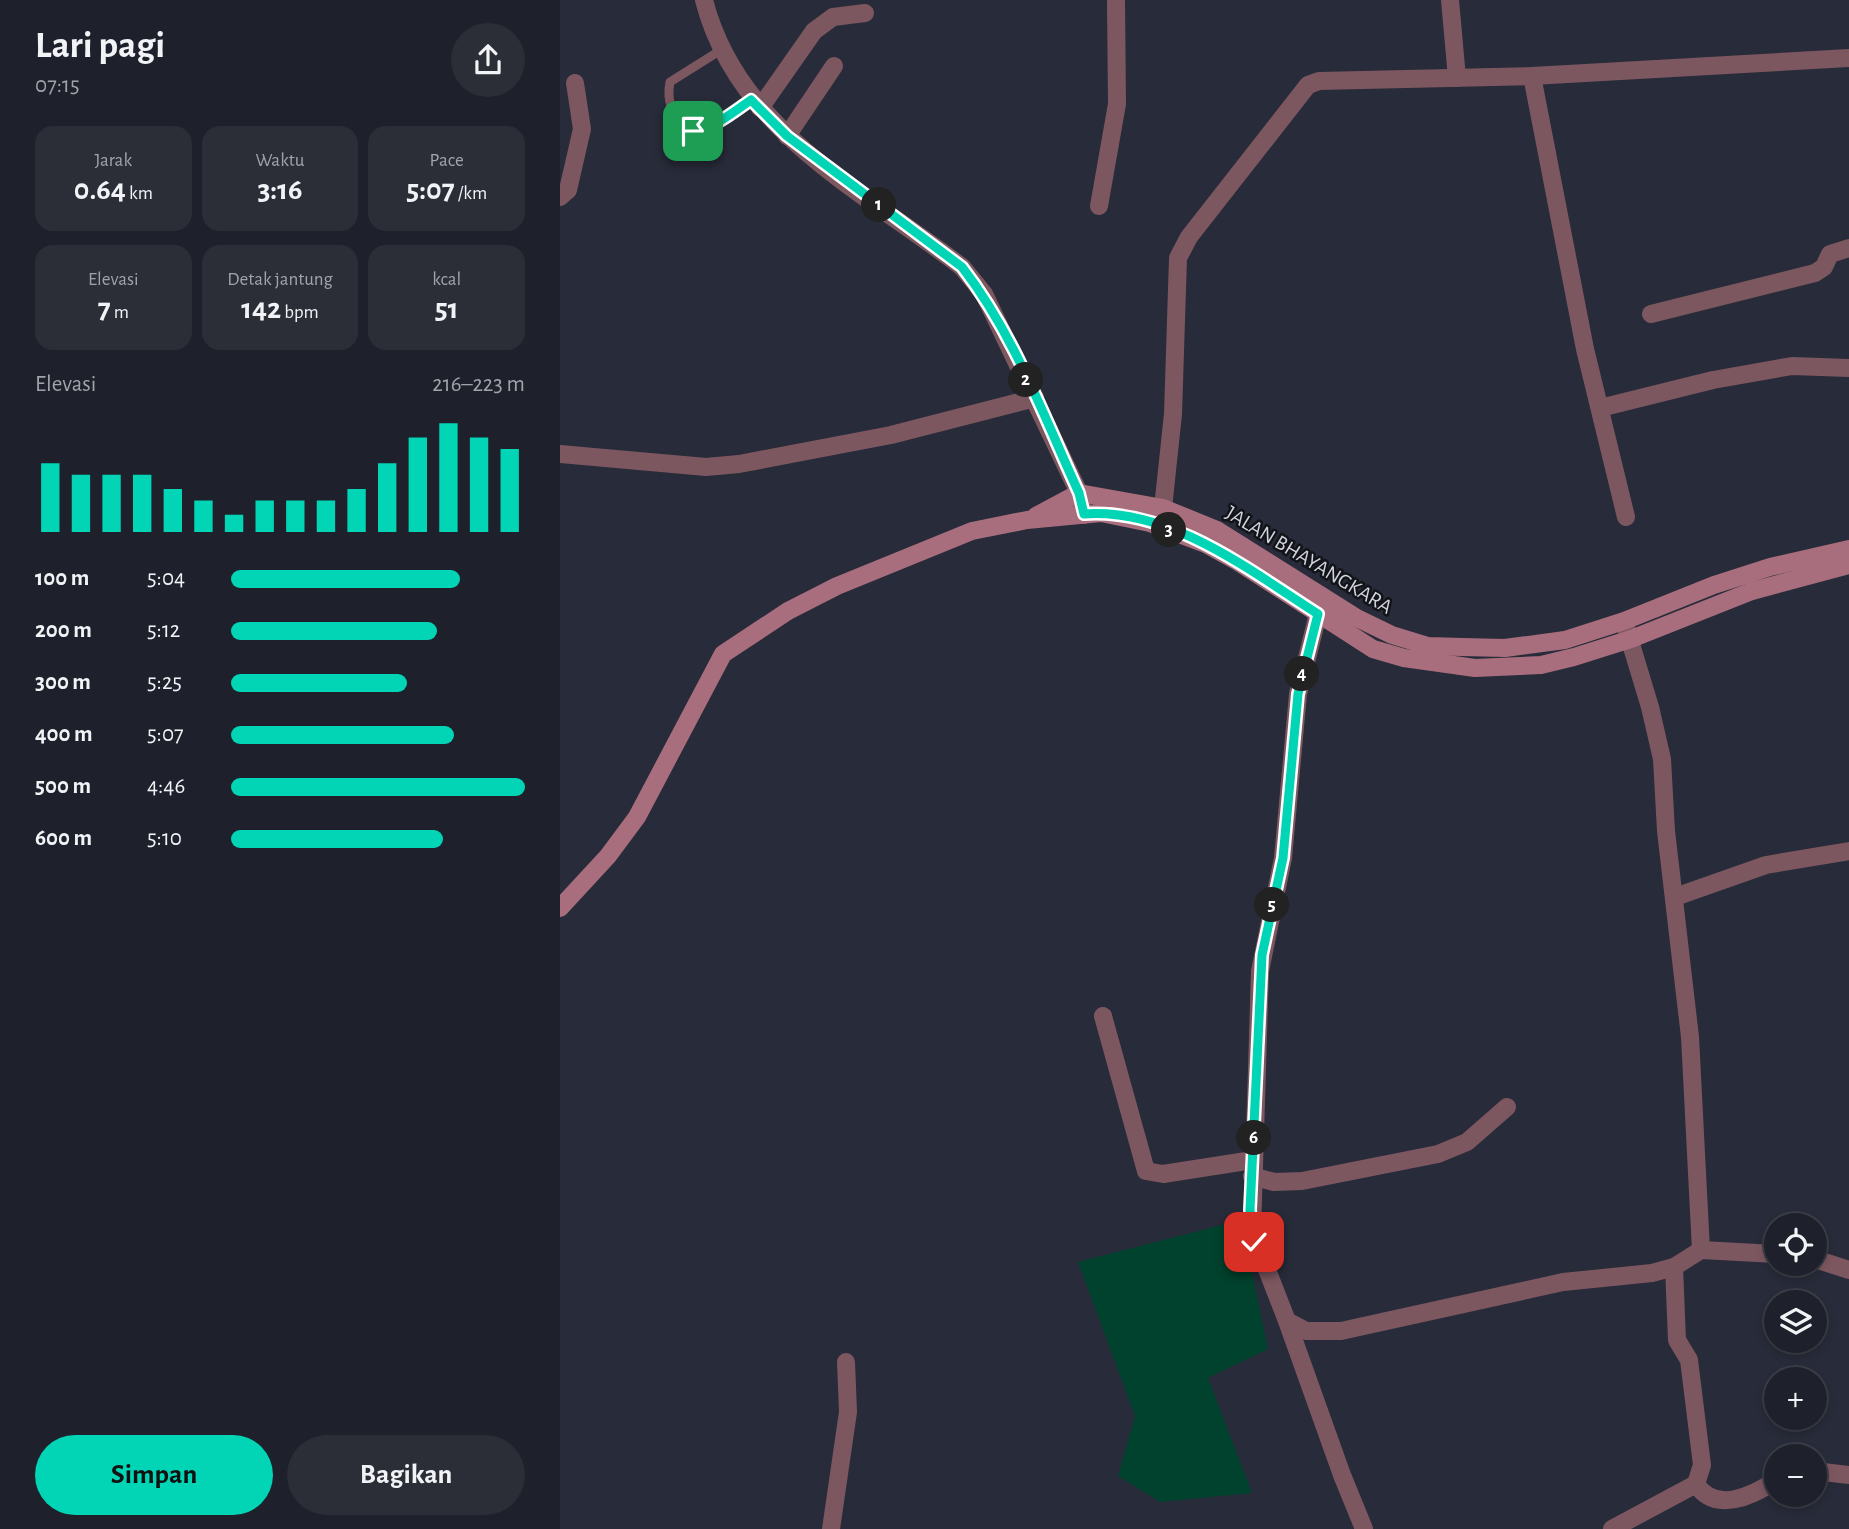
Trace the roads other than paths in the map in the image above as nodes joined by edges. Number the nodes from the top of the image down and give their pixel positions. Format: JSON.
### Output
{"nodes":[{"id":1,"x":704,"y":0,"type":"edge"},
{"id":2,"x":1116,"y":0,"type":"edge"},
{"id":3,"x":1450,"y":0,"type":"edge"},
{"id":4,"x":865,"y":13,"type":"dead end"},
{"id":5,"x":721,"y":50,"type":"junction"},
{"id":6,"x":1849,"y":58,"type":"edge"},
{"id":7,"x":834,"y":66,"type":"dead end"},
{"id":8,"x":1532,"y":76,"type":"junction"},
{"id":9,"x":1457,"y":78,"type":"junction"},
{"id":10,"x":575,"y":83,"type":"dead end"},
{"id":11,"x":756,"y":104,"type":"junction"},
{"id":12,"x":787,"y":136,"type":"junction"},
{"id":13,"x":560,"y":197,"type":"edge"},
{"id":14,"x":1099,"y":206,"type":"dead end"},
{"id":15,"x":1849,"y":248,"type":"edge"},
{"id":16,"x":1651,"y":314,"type":"dead end"},
{"id":17,"x":1849,"y":368,"type":"edge"},
{"id":18,"x":1035,"y":398,"type":"junction"},
{"id":19,"x":1600,"y":408,"type":"junction"},
{"id":20,"x":560,"y":454,"type":"edge"},
{"id":21,"x":1079,"y":493,"type":"junction"},
{"id":22,"x":1163,"y":508,"type":"junction"},
{"id":23,"x":1084,"y":514,"type":"junction"},
{"id":24,"x":1626,"y":517,"type":"dead end"},
{"id":25,"x":1027,"y":520,"type":"junction"},
{"id":26,"x":1849,"y":549,"type":"edge"},
{"id":27,"x":1849,"y":565,"type":"edge"},
{"id":28,"x":1318,"y":614,"type":"junction"},
{"id":29,"x":1625,"y":621,"type":"junction"},
{"id":30,"x":1631,"y":639,"type":"junction"},
{"id":31,"x":1849,"y":851,"type":"edge"},
{"id":32,"x":1675,"y":897,"type":"junction"},
{"id":33,"x":560,"y":908,"type":"edge"},
{"id":34,"x":1103,"y":1016,"type":"dead end"},
{"id":35,"x":1507,"y":1107,"type":"dead end"},
{"id":36,"x":1253,"y":1168,"type":"junction"},
{"id":37,"x":1701,"y":1250,"type":"junction"},
{"id":38,"x":1764,"y":1253,"type":"edge"},
{"id":39,"x":1827,"y":1263,"type":"edge"},
{"id":40,"x":1674,"y":1267,"type":"junction"},
{"id":41,"x":1849,"y":1270,"type":"edge"},
{"id":42,"x":1287,"y":1321,"type":"junction"},
{"id":43,"x":846,"y":1362,"type":"dead end"},
{"id":44,"x":1827,"y":1472,"type":"edge"},
{"id":45,"x":1849,"y":1475,"type":"edge"},
{"id":46,"x":1696,"y":1484,"type":"junction"},
{"id":47,"x":1764,"y":1487,"type":"edge"},
{"id":48,"x":831,"y":1529,"type":"edge"},
{"id":49,"x":1364,"y":1529,"type":"edge"},
{"id":50,"x":1612,"y":1529,"type":"edge"}],
"edges":[{"from":1,"to":5,"type":"street"},
{"from":2,"to":14,"type":"street"},
{"from":3,"to":9,"type":"street"},
{"from":4,"to":11,"type":"street"},
{"from":5,"to":11,"type":"street"},
{"from":5,"to":11,"type":"lane"},
{"from":6,"to":8,"type":"street"},
{"from":7,"to":12,"type":"street"},
{"from":8,"to":9,"type":"street"},
{"from":8,"to":19,"type":"street"},
{"from":9,"to":22,"type":"street"},
{"from":10,"to":13,"type":"street"},
{"from":11,"to":12,"type":"street"},
{"from":12,"to":18,"type":"street"},
{"from":15,"to":16,"type":"street"},
{"from":17,"to":19,"type":"street"},
{"from":18,"to":20,"type":"street"},
{"from":18,"to":21,"type":"street"},
{"from":19,"to":24,"type":"street"},
{"from":21,"to":22,"type":"main road","name":"JALAN BHAYANGKARA"},
{"from":21,"to":23,"type":"street"},
{"from":21,"to":25,"type":"main road"},
{"from":22,"to":29,"type":"main road","name":"JALAN BHAYANGKARA"},
{"from":23,"to":25,"type":"main road","name":"JALAN BHAYANGKARA"},
{"from":23,"to":28,"type":"main road","name":"JALAN BHAYANGKARA"},
{"from":25,"to":33,"type":"main road"},
{"from":26,"to":29,"type":"main road","name":"JALAN BHAYANGKARA"},
{"from":27,"to":30,"type":"main road","name":"JALAN BHAYANGKARA"},
{"from":28,"to":30,"type":"main road","name":"JALAN BHAYANGKARA"},
{"from":28,"to":36,"type":"street"},
{"from":29,"to":30,"type":"street"},
{"from":30,"to":32,"type":"street"},
{"from":31,"to":32,"type":"street"},
{"from":32,"to":37,"type":"street"},
{"from":34,"to":36,"type":"street"},
{"from":35,"to":36,"type":"street"},
{"from":36,"to":42,"type":"street"},
{"from":37,"to":38,"type":"street"},
{"from":37,"to":40,"type":"street"},
{"from":39,"to":41,"type":"street"},
{"from":40,"to":42,"type":"street"},
{"from":40,"to":46,"type":"street"},
{"from":42,"to":49,"type":"street"},
{"from":43,"to":48,"type":"street"},
{"from":44,"to":45,"type":"street"},
{"from":46,"to":47,"type":"street"},
{"from":46,"to":50,"type":"street"}]}
